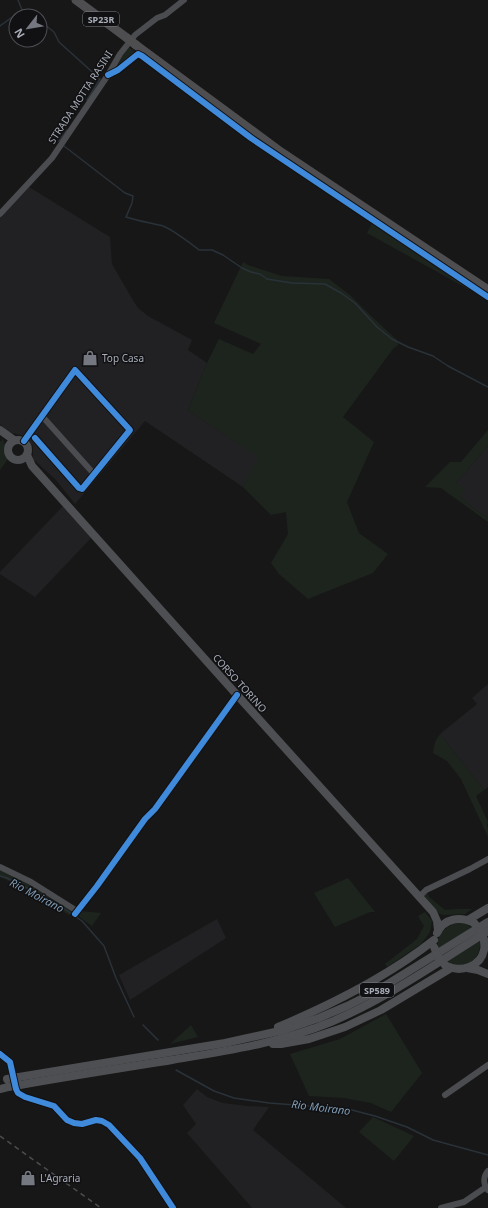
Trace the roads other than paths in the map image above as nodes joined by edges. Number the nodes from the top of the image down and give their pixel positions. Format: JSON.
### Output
{"nodes":[{"id":1,"x":76,"y":0,"type":"edge"},
{"id":2,"x":85,"y":0,"type":"edge"},
{"id":3,"x":184,"y":0,"type":"edge"},
{"id":4,"x":128,"y":36,"type":"junction"},
{"id":5,"x":138,"y":43,"type":"junction"},
{"id":6,"x":108,"y":75,"type":"junction"},
{"id":7,"x":0,"y":214,"type":"edge"},
{"id":8,"x":488,"y":285,"type":"edge"},
{"id":9,"x":488,"y":290,"type":"edge"},
{"id":10,"x":488,"y":297,"type":"edge"},
{"id":11,"x":42,"y":416,"type":"junction"},
{"id":12,"x":1,"y":432,"type":"edge"},
{"id":13,"x":35,"y":438,"type":"dead end"},
{"id":14,"x":24,"y":441,"type":"junction"},
{"id":15,"x":11,"y":443,"type":"junction"},
{"id":16,"x":24,"y":458,"type":"junction"},
{"id":17,"x":94,"y":474,"type":"junction"},
{"id":18,"x":237,"y":695,"type":"junction"},
{"id":19,"x":488,"y":859,"type":"edge"},
{"id":20,"x":0,"y":867,"type":"edge"},
{"id":21,"x":419,"y":896,"type":"junction"},
{"id":22,"x":488,"y":908,"type":"edge"},
{"id":23,"x":433,"y":912,"type":"junction"},
{"id":24,"x":451,"y":920,"type":"junction"},
{"id":25,"x":471,"y":922,"type":"junction"},
{"id":26,"x":488,"y":922,"type":"edge"},
{"id":27,"x":438,"y":930,"type":"junction"},
{"id":28,"x":488,"y":931,"type":"edge"},
{"id":29,"x":434,"y":944,"type":"junction"},
{"id":30,"x":485,"y":948,"type":"edge"},
{"id":31,"x":448,"y":966,"type":"junction"},
{"id":32,"x":467,"y":968,"type":"junction"},
{"id":33,"x":488,"y":973,"type":"edge"},
{"id":34,"x":256,"y":1037,"type":"junction"},
{"id":35,"x":262,"y":1044,"type":"junction"},
{"id":36,"x":0,"y":1054,"type":"edge"},
{"id":37,"x":488,"y":1064,"type":"edge"},
{"id":38,"x":20,"y":1081,"type":"junction"},
{"id":39,"x":4,"y":1084,"type":"edge"},
{"id":40,"x":445,"y":1095,"type":"dead end"},
{"id":41,"x":488,"y":1171,"type":"edge"},
{"id":42,"x":487,"y":1189,"type":"edge"},
{"id":43,"x":173,"y":1208,"type":"edge"},
{"id":44,"x":441,"y":1208,"type":"edge"}],
"edges":[{"from":1,"to":4,"type":"highway","number":"SP23R"},
{"from":2,"to":4,"type":"highway","number":"SP23R"},
{"from":3,"to":6,"type":"street","name":"STRADA MOTTA RASINI"},
{"from":4,"to":5,"type":"highway","number":"SP23R","bridge":true},
{"from":5,"to":8,"type":"highway","number":"SP23R"},
{"from":5,"to":9,"type":"highway","number":"SP23R"},
{"from":6,"to":7,"type":"street","name":"STRADA MOTTA RASINI"},
{"from":6,"to":10,"type":"street"},
{"from":11,"to":14,"type":"street"},
{"from":11,"to":17,"type":"street"},
{"from":11,"to":17,"type":"street"},
{"from":12,"to":15,"type":"main road"},
{"from":13,"to":17,"type":"street"},
{"from":14,"to":15,"type":"main road"},
{"from":14,"to":16,"type":"main road"},
{"from":15,"to":16,"type":"main road"},
{"from":16,"to":18,"type":"main road","name":"CORSO TORINO"},
{"from":18,"to":20,"type":"street"},
{"from":18,"to":21,"type":"main road","name":"CORSO TORINO"},
{"from":19,"to":21,"type":"street"},
{"from":21,"to":23,"type":"main road","name":"CORSO TORINO"},
{"from":22,"to":25,"type":"main road"},
{"from":23,"to":24,"type":"main road"},
{"from":23,"to":27,"type":"main road"},
{"from":24,"to":25,"type":"main road"},
{"from":24,"to":27,"type":"main road"},
{"from":25,"to":30,"type":"main road","bridge":true},
{"from":26,"to":34,"type":"main road","number":"SP589"},
{"from":27,"to":29,"type":"main road"},
{"from":28,"to":35,"type":"main road","number":"SP589"},
{"from":29,"to":31,"type":"main road","bridge":true},
{"from":29,"to":34,"type":"main road"},
{"from":30,"to":32,"type":"main road"},
{"from":30,"to":33,"type":"main road"},
{"from":31,"to":32,"type":"main road"},
{"from":31,"to":35,"type":"main road"},
{"from":32,"to":33,"type":"main road"},
{"from":34,"to":38,"type":"main road","number":"SP589"},
{"from":35,"to":38,"type":"main road","number":"SP589"},
{"from":36,"to":43,"type":"street"},
{"from":37,"to":40,"type":"street"},
{"from":38,"to":39,"type":"main road","number":"SP589","bridge":true},
{"from":41,"to":42,"type":"street"},
{"from":42,"to":44,"type":"street"}]}
